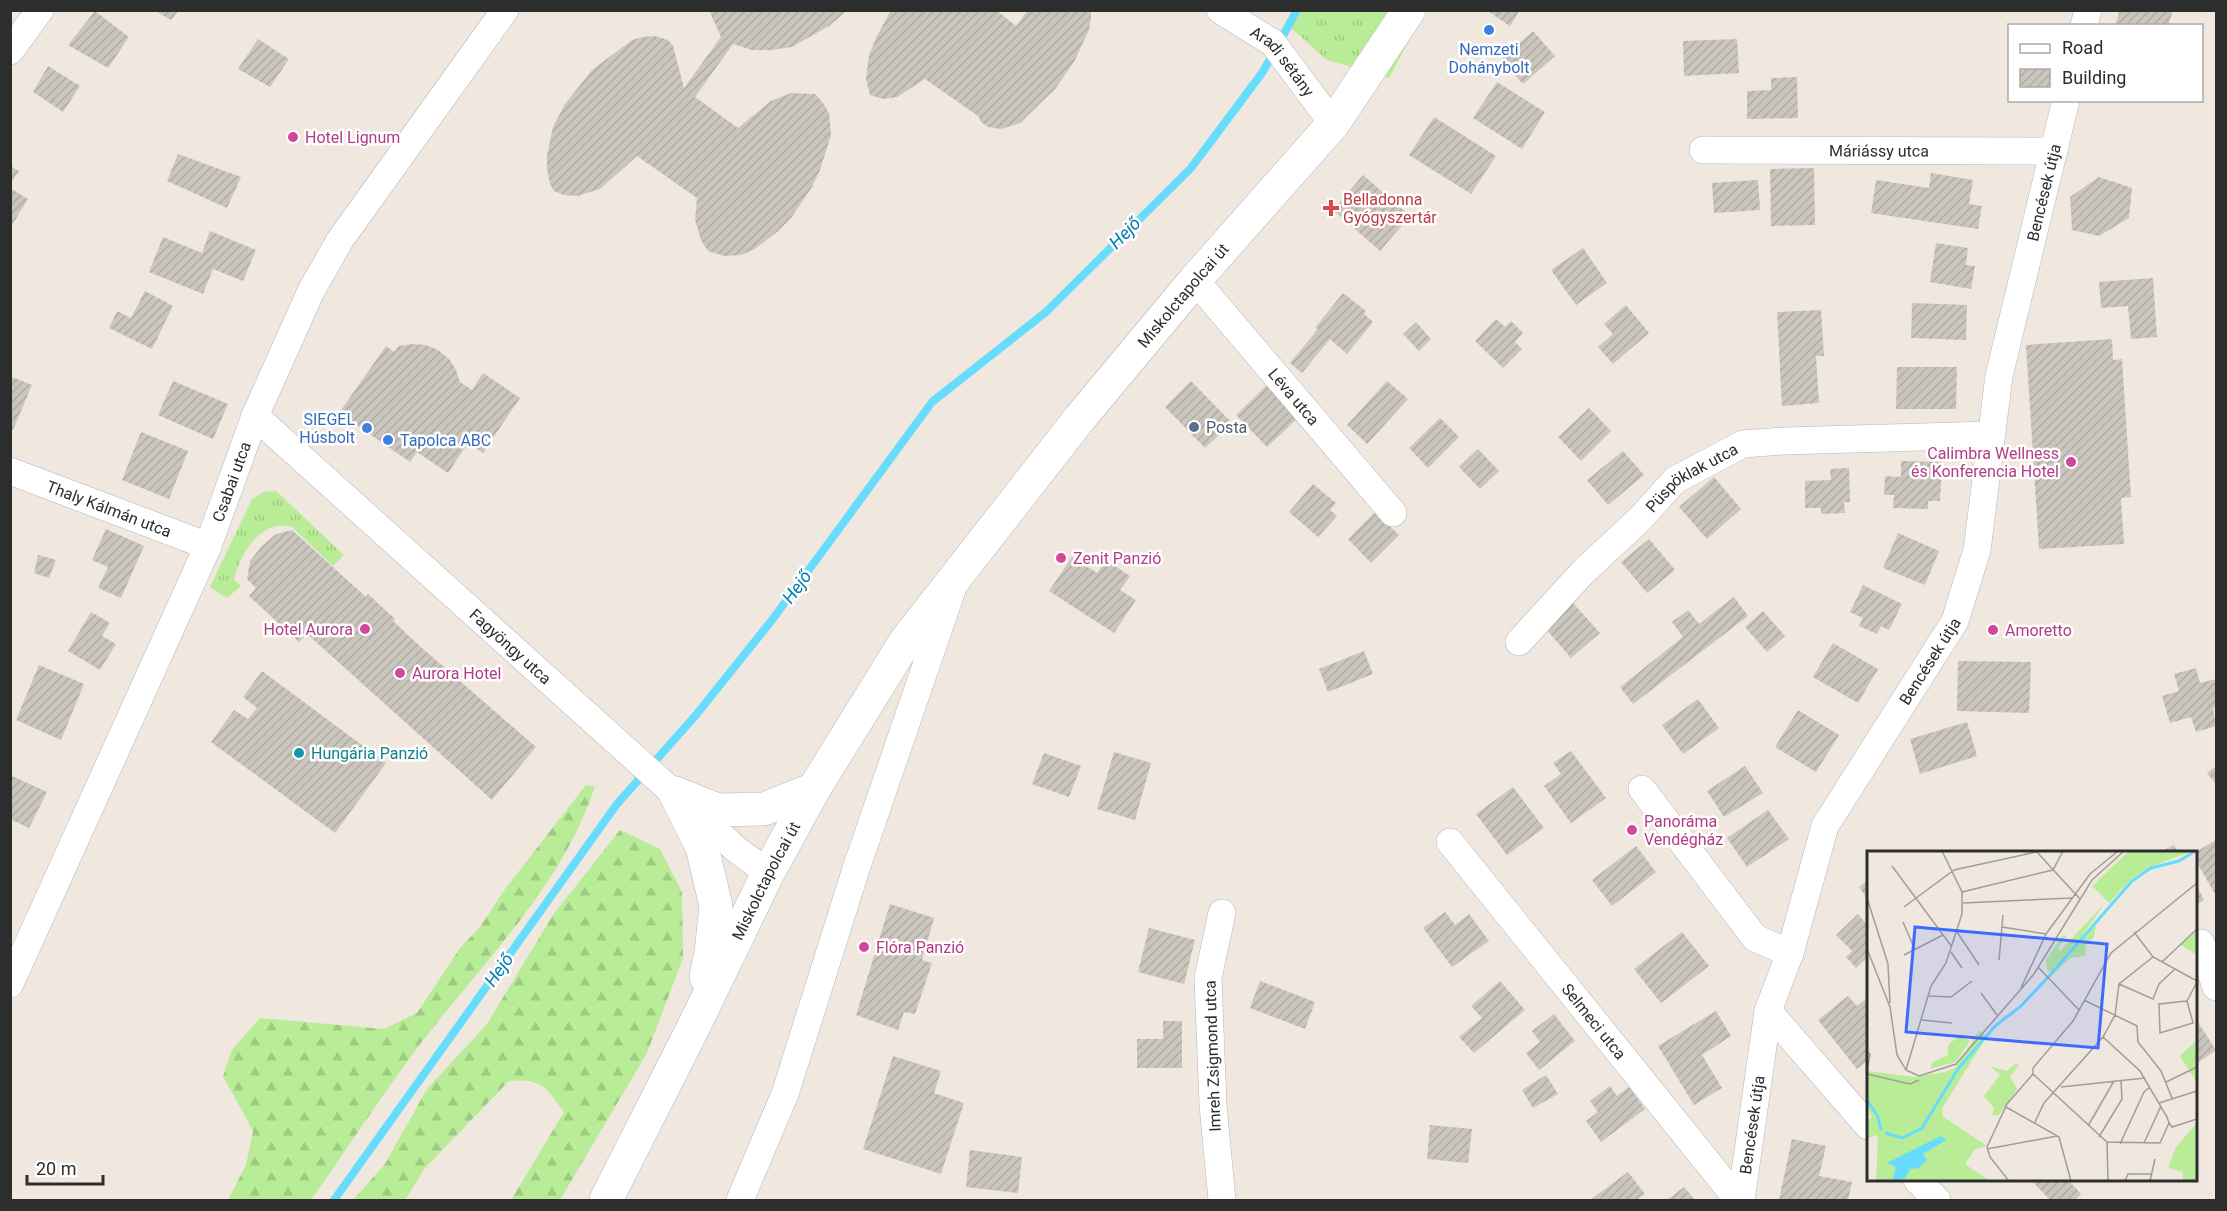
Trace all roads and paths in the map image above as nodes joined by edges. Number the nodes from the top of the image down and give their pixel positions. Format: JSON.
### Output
{"nodes":[{"id":1,"x":40,"y":10,"type":"edge"},
{"id":2,"x":505,"y":10,"type":"edge"},
{"id":3,"x":1220,"y":10,"type":"edge"},
{"id":4,"x":1409,"y":10,"type":"edge"},
{"id":5,"x":10,"y":51,"type":"edge"},
{"id":6,"x":2066,"y":102,"type":"edge"},
{"id":7,"x":1334,"y":124,"type":"junction"},
{"id":8,"x":1703,"y":150,"type":"dead end"},
{"id":9,"x":2054,"y":151,"type":"junction"},
{"id":10,"x":1195,"y":280,"type":"junction"},
{"id":11,"x":255,"y":416,"type":"junction"},
{"id":12,"x":1991,"y":435,"type":"junction"},
{"id":13,"x":10,"y":471,"type":"edge"},
{"id":14,"x":1393,"y":513,"type":"dead end"},
{"id":15,"x":208,"y":546,"type":"junction"},
{"id":16,"x":956,"y":579,"type":"junction"},
{"id":17,"x":1519,"y":642,"type":"dead end"},
{"id":18,"x":814,"y":789,"type":"junction"},
{"id":19,"x":1642,"y":789,"type":"dead end"},
{"id":20,"x":675,"y":793,"type":"junction"},
{"id":21,"x":1450,"y":842,"type":"dead end"},
{"id":22,"x":768,"y":873,"type":"junction"},
{"id":23,"x":1222,"y":913,"type":"dead end"},
{"id":24,"x":2204,"y":941,"type":"edge"},
{"id":25,"x":1790,"y":953,"type":"junction"},
{"id":26,"x":10,"y":984,"type":"edge"},
{"id":27,"x":2217,"y":987,"type":"edge"},
{"id":28,"x":1768,"y":1011,"type":"junction"},
{"id":29,"x":694,"y":1026,"type":"junction"},
{"id":30,"x":1867,"y":1124,"type":"edge"},
{"id":31,"x":1919,"y":1181,"type":"edge"},
{"id":32,"x":606,"y":1200,"type":"edge"},
{"id":33,"x":740,"y":1200,"type":"edge"},
{"id":34,"x":1222,"y":1200,"type":"edge"},
{"id":35,"x":1739,"y":1200,"type":"edge"},
{"id":36,"x":1937,"y":1200,"type":"edge"}],
"edges":[{"from":1,"to":5,"type":"street"},
{"from":2,"to":11,"type":"street","name":"Csabai utca"},
{"from":3,"to":7,"type":"street","name":"Aradi sétány"},
{"from":4,"to":7,"type":"street","name":"Miskolctapolcai út"},
{"from":6,"to":9,"type":"street","name":"Bencések útja"},
{"from":7,"to":10,"type":"street","name":"Miskolctapolcai út"},
{"from":8,"to":9,"type":"street","name":"Máriássy utca"},
{"from":9,"to":12,"type":"street","name":"Bencések útja"},
{"from":10,"to":14,"type":"street","name":"Léva utca"},
{"from":10,"to":16,"type":"street","name":"Miskolctapolcai út"},
{"from":11,"to":15,"type":"street","name":"Csabai utca"},
{"from":11,"to":20,"type":"street","name":"Fagyöngy utca"},
{"from":12,"to":17,"type":"street","name":"Püspöklak utca"},
{"from":12,"to":25,"type":"street","name":"Bencések útja"},
{"from":13,"to":15,"type":"street","name":"Thaly Kálmán utca"},
{"from":15,"to":26,"type":"street","name":"Csabai utca"},
{"from":16,"to":18,"type":"street","name":"Miskolctapolcai út"},
{"from":16,"to":33,"type":"street","name":"Miskolctapolcai út"},
{"from":18,"to":20,"type":"street"},
{"from":18,"to":22,"type":"street","name":"Miskolctapolcai út"},
{"from":19,"to":25,"type":"street"},
{"from":20,"to":22,"type":"street","name":"Fagyöngy utca"},
{"from":20,"to":29,"type":"street"},
{"from":21,"to":35,"type":"street","name":"Selmeci utca"},
{"from":22,"to":29,"type":"street","name":"Miskolctapolcai út"},
{"from":23,"to":34,"type":"street","name":"Imreh Zsigmond utca"},
{"from":24,"to":27,"type":"street"},
{"from":25,"to":28,"type":"street","name":"Bencések útja"},
{"from":28,"to":30,"type":"street"},
{"from":28,"to":35,"type":"street","name":"Bencések útja"},
{"from":29,"to":32,"type":"street","name":"Miskolctapolcai út"},
{"from":31,"to":36,"type":"street"}]}
